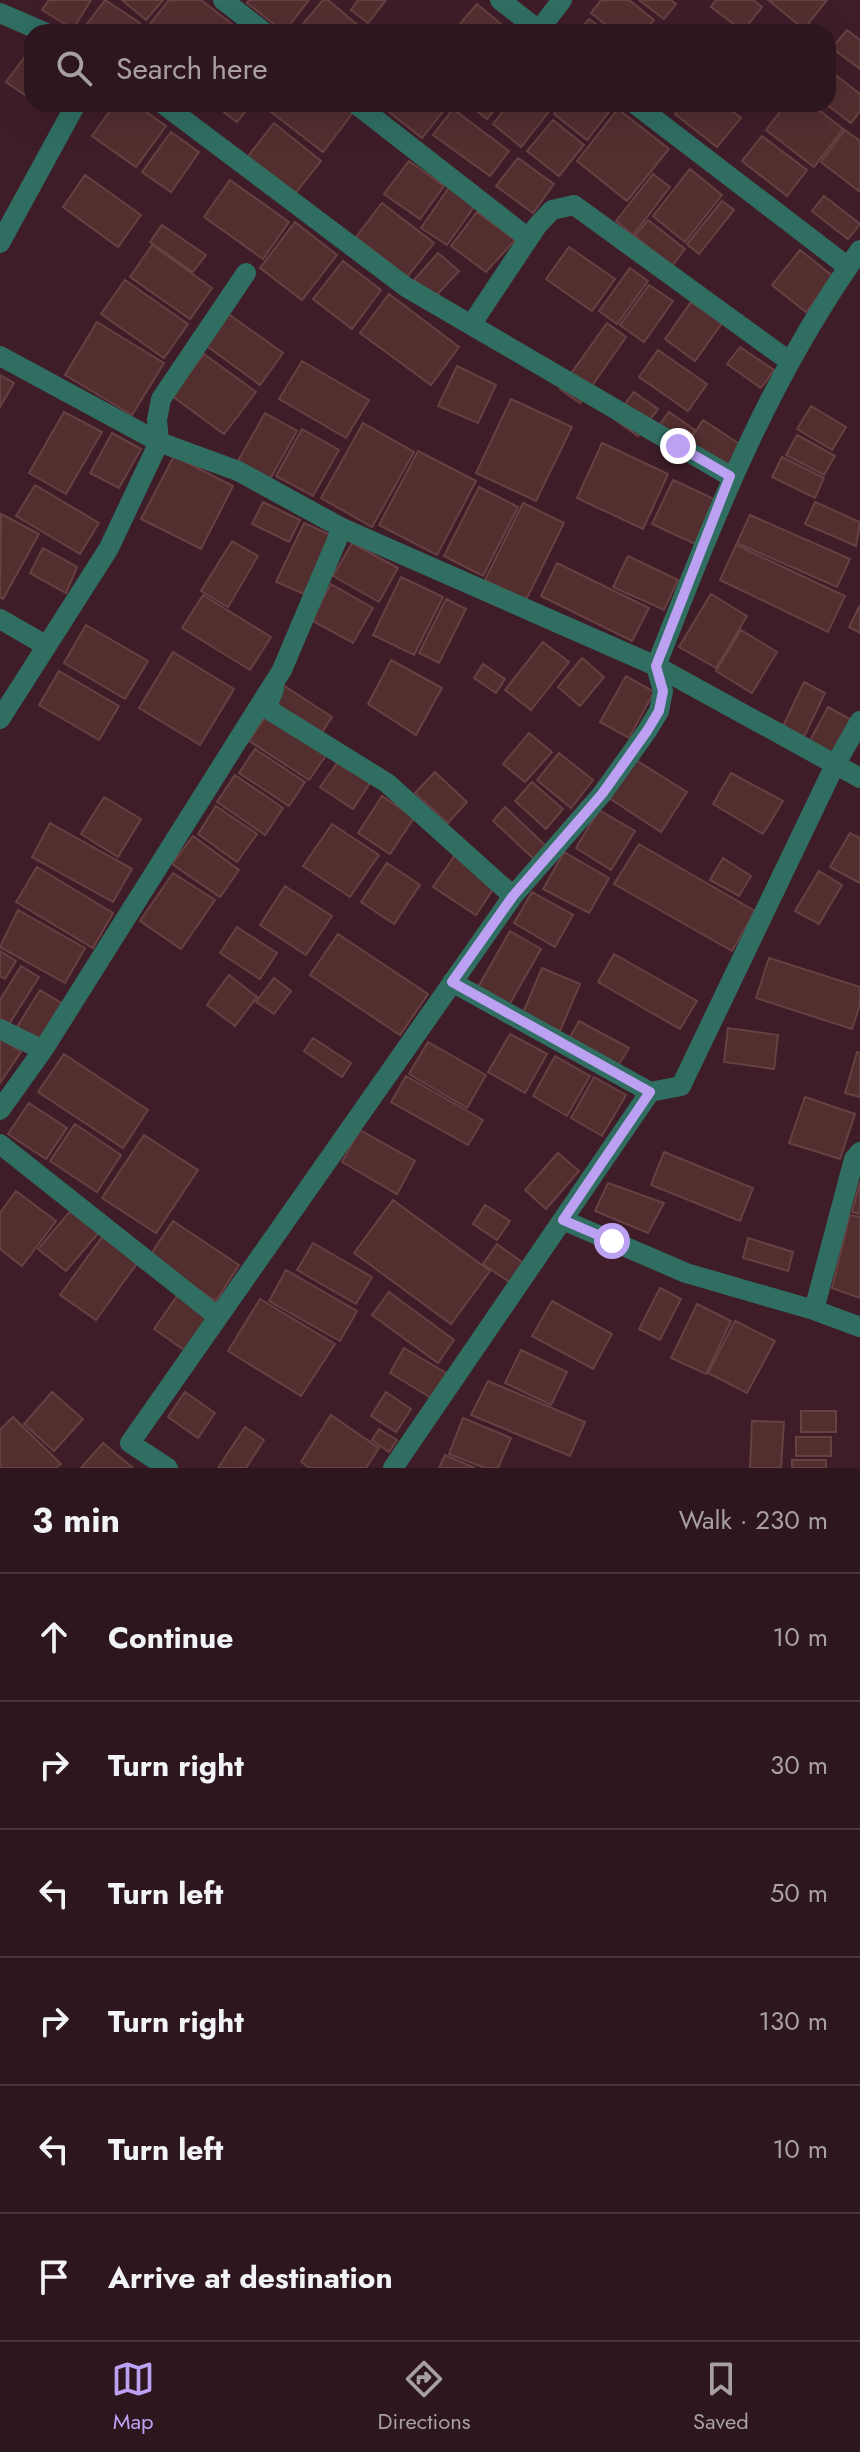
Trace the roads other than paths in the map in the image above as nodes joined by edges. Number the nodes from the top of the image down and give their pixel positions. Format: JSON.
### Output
{"nodes":[{"id":1,"x":223,"y":0,"type":"edge"},
{"id":2,"x":500,"y":0,"type":"edge"},
{"id":3,"x":562,"y":0,"type":"edge"},
{"id":4,"x":0,"y":13,"type":"edge"},
{"id":5,"x":25,"y":24,"type":"edge"},
{"id":6,"x":254,"y":24,"type":"edge"},
{"id":7,"x":531,"y":24,"type":"edge"},
{"id":8,"x":545,"y":24,"type":"edge"},
{"id":9,"x":72,"y":112,"type":"edge"},
{"id":10,"x":174,"y":112,"type":"edge"},
{"id":11,"x":366,"y":112,"type":"edge"},
{"id":12,"x":646,"y":112,"type":"edge"},
{"id":13,"x":528,"y":238,"type":"junction"},
{"id":14,"x":0,"y":243,"type":"edge"},
{"id":15,"x":854,"y":259,"type":"edge"},
{"id":16,"x":246,"y":273,"type":"dead end"},
{"id":17,"x":471,"y":325,"type":"junction"},
{"id":18,"x":0,"y":356,"type":"edge"},
{"id":19,"x":789,"y":361,"type":"junction"},
{"id":20,"x":159,"y":442,"type":"junction"},
{"id":21,"x":730,"y":476,"type":"junction"},
{"id":22,"x":342,"y":528,"type":"junction"},
{"id":23,"x":0,"y":619,"type":"edge"},
{"id":24,"x":45,"y":645,"type":"junction"},
{"id":25,"x":656,"y":666,"type":"junction"},
{"id":26,"x":282,"y":670,"type":"junction"},
{"id":27,"x":0,"y":719,"type":"edge"},
{"id":28,"x":860,"y":721,"type":"edge"},
{"id":29,"x":834,"y":767,"type":"junction"},
{"id":30,"x":860,"y":778,"type":"edge"},
{"id":31,"x":513,"y":896,"type":"junction"},
{"id":32,"x":452,"y":982,"type":"junction"},
{"id":33,"x":0,"y":1029,"type":"edge"},
{"id":34,"x":43,"y":1050,"type":"junction"},
{"id":35,"x":650,"y":1092,"type":"junction"},
{"id":36,"x":0,"y":1110,"type":"edge"},
{"id":37,"x":0,"y":1144,"type":"edge"},
{"id":38,"x":860,"y":1152,"type":"edge"},
{"id":39,"x":563,"y":1220,"type":"junction"},
{"id":40,"x":814,"y":1310,"type":"junction"},
{"id":41,"x":217,"y":1316,"type":"junction"},
{"id":42,"x":860,"y":1327,"type":"edge"},
{"id":43,"x":168,"y":1468,"type":"edge"},
{"id":44,"x":393,"y":1468,"type":"edge"}],
"edges":[{"from":1,"to":6,"type":"street"},
{"from":2,"to":7,"type":"street"},
{"from":3,"to":8,"type":"street"},
{"from":4,"to":5,"type":"street"},
{"from":9,"to":14,"type":"street"},
{"from":10,"to":17,"type":"street"},
{"from":11,"to":13,"type":"street"},
{"from":12,"to":15,"type":"street"},
{"from":13,"to":17,"type":"street"},
{"from":13,"to":19,"type":"street"},
{"from":15,"to":19,"type":"street"},
{"from":16,"to":20,"type":"street"},
{"from":17,"to":21,"type":"street"},
{"from":18,"to":20,"type":"street"},
{"from":19,"to":21,"type":"street"},
{"from":20,"to":22,"type":"street"},
{"from":20,"to":24,"type":"street"},
{"from":21,"to":25,"type":"street"},
{"from":22,"to":25,"type":"street"},
{"from":22,"to":26,"type":"street"},
{"from":23,"to":24,"type":"street"},
{"from":24,"to":27,"type":"street"},
{"from":25,"to":29,"type":"street"},
{"from":25,"to":31,"type":"street"},
{"from":26,"to":31,"type":"street"},
{"from":26,"to":34,"type":"street"},
{"from":28,"to":29,"type":"street"},
{"from":29,"to":30,"type":"street"},
{"from":29,"to":35,"type":"street"},
{"from":31,"to":32,"type":"street"},
{"from":32,"to":35,"type":"street"},
{"from":32,"to":41,"type":"street"},
{"from":33,"to":34,"type":"street"},
{"from":34,"to":36,"type":"street"},
{"from":35,"to":39,"type":"street"},
{"from":37,"to":41,"type":"street"},
{"from":38,"to":40,"type":"street"},
{"from":39,"to":40,"type":"street"},
{"from":39,"to":44,"type":"street"},
{"from":40,"to":42,"type":"street"},
{"from":41,"to":43,"type":"street"}]}
